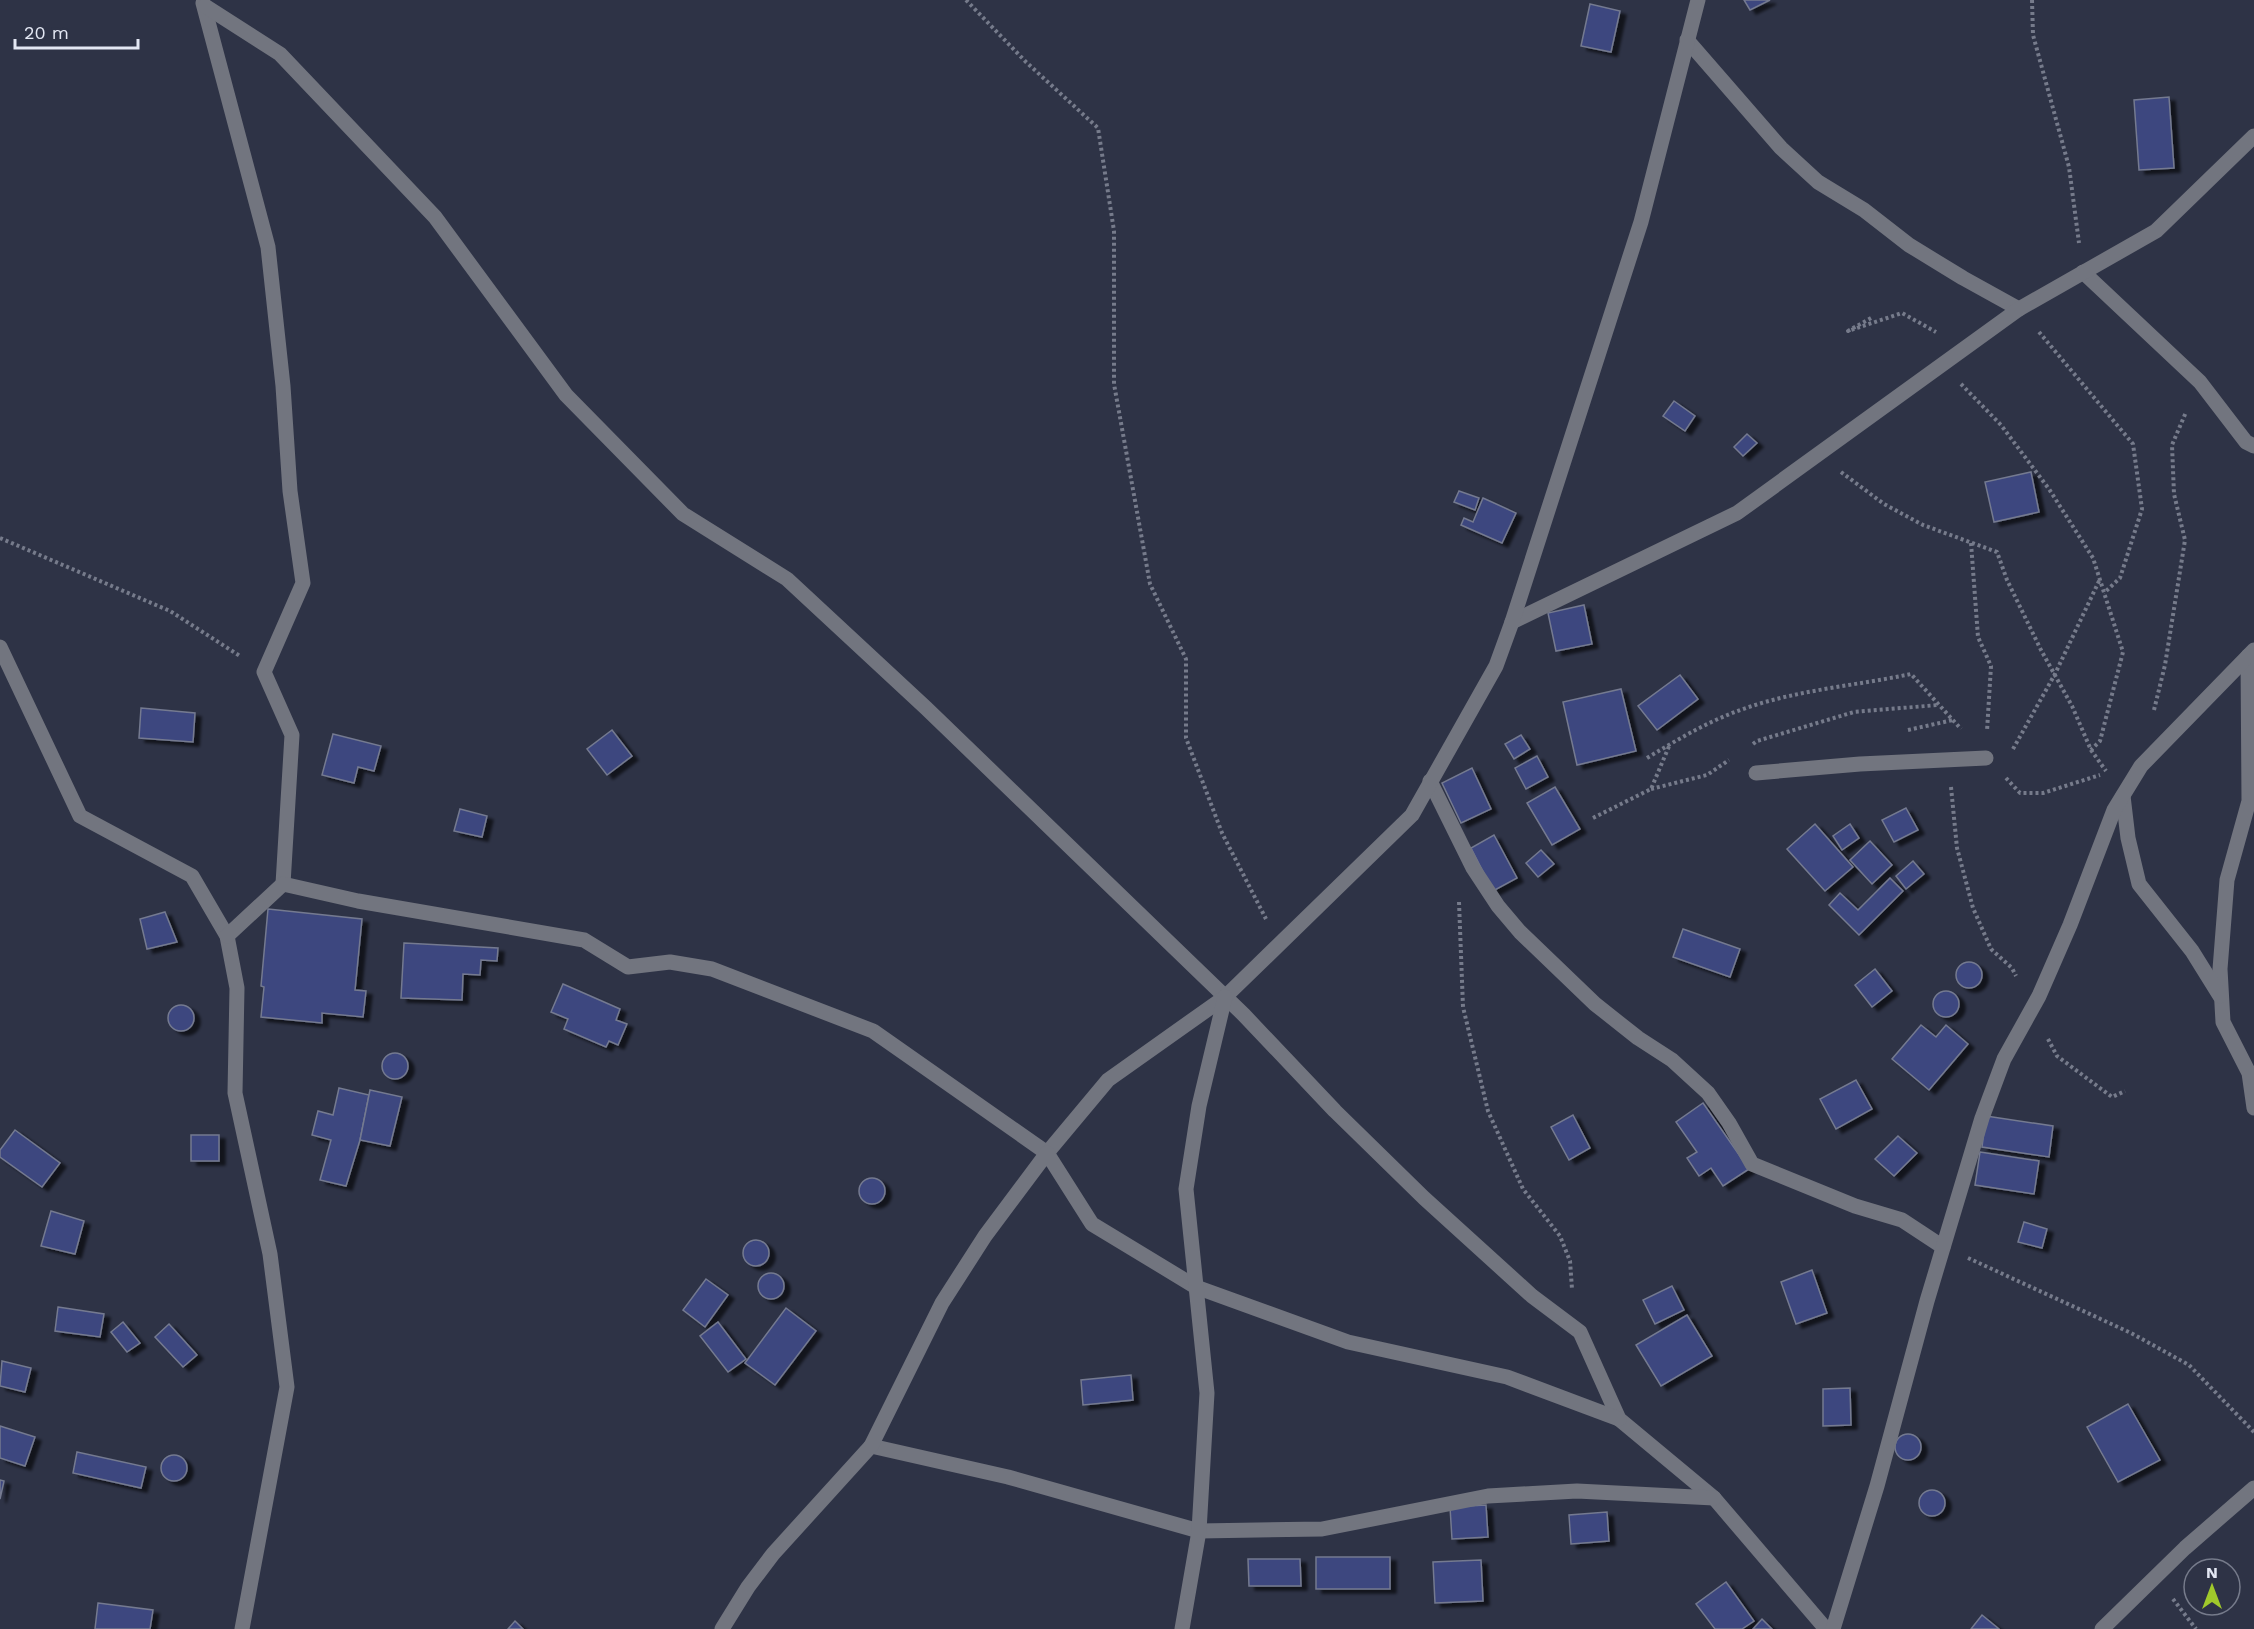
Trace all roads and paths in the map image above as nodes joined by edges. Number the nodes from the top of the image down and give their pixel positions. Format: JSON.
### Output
{"nodes":[{"id":1,"x":966,"y":0,"type":"edge"},
{"id":2,"x":1698,"y":0,"type":"edge"},
{"id":3,"x":2032,"y":0,"type":"edge"},
{"id":4,"x":203,"y":3,"type":"edge"},
{"id":5,"x":1687,"y":40,"type":"junction"},
{"id":6,"x":2254,"y":136,"type":"edge"},
{"id":7,"x":2083,"y":272,"type":"junction"},
{"id":8,"x":2019,"y":309,"type":"junction"},
{"id":9,"x":1871,"y":318,"type":"dead end"},
{"id":10,"x":1942,"y":365,"type":"junction"},
{"id":11,"x":2211,"y":395,"type":"junction"},
{"id":12,"x":2254,"y":446,"type":"edge"},
{"id":13,"x":1823,"y":451,"type":"junction"},
{"id":14,"x":0,"y":538,"type":"edge"},
{"id":15,"x":1971,"y":543,"type":"junction"},
{"id":16,"x":2100,"y":579,"type":"junction"},
{"id":17,"x":2104,"y":593,"type":"junction"},
{"id":18,"x":1512,"y":622,"type":"junction"},
{"id":19,"x":0,"y":647,"type":"edge"},
{"id":20,"x":2251,"y":653,"type":"edge"},
{"id":21,"x":264,"y":672,"type":"junction"},
{"id":22,"x":2055,"y":674,"type":"junction"},
{"id":23,"x":1968,"y":738,"type":"dead end"},
{"id":24,"x":1670,"y":744,"type":"junction"},
{"id":25,"x":2091,"y":750,"type":"junction"},
{"id":26,"x":1647,"y":758,"type":"dead end"},
{"id":27,"x":1986,"y":758,"type":"junction"},
{"id":28,"x":1948,"y":760,"type":"junction"},
{"id":29,"x":2141,"y":766,"type":"junction"},
{"id":30,"x":1756,"y":772,"type":"dead end"},
{"id":31,"x":2000,"y":772,"type":"junction"},
{"id":32,"x":1430,"y":782,"type":"junction"},
{"id":33,"x":2122,"y":796,"type":"junction"},
{"id":34,"x":1593,"y":818,"type":"dead end"},
{"id":35,"x":283,"y":884,"type":"junction"},
{"id":36,"x":1459,"y":900,"type":"dead end"},
{"id":37,"x":227,"y":936,"type":"junction"},
{"id":38,"x":1278,"y":944,"type":"junction"},
{"id":39,"x":1225,"y":997,"type":"junction"},
{"id":40,"x":2222,"y":999,"type":"junction"},
{"id":41,"x":2032,"y":1009,"type":"junction"},
{"id":42,"x":2125,"y":1091,"type":"dead end"},
{"id":43,"x":2254,"y":1108,"type":"edge"},
{"id":44,"x":1047,"y":1153,"type":"junction"},
{"id":45,"x":1943,"y":1247,"type":"junction"},
{"id":46,"x":1570,"y":1261,"type":"dead end"},
{"id":47,"x":1196,"y":1287,"type":"junction"},
{"id":48,"x":1619,"y":1419,"type":"junction"},
{"id":49,"x":2254,"y":1432,"type":"edge"},
{"id":50,"x":871,"y":1446,"type":"junction"},
{"id":51,"x":2254,"y":1488,"type":"edge"},
{"id":52,"x":1714,"y":1498,"type":"junction"},
{"id":53,"x":1199,"y":1531,"type":"junction"},
{"id":54,"x":2156,"y":1576,"type":"junction"},
{"id":55,"x":242,"y":1629,"type":"edge"},
{"id":56,"x":722,"y":1629,"type":"edge"},
{"id":57,"x":1182,"y":1629,"type":"edge"},
{"id":58,"x":1826,"y":1629,"type":"edge"},
{"id":59,"x":1833,"y":1629,"type":"edge"},
{"id":60,"x":2102,"y":1629,"type":"edge"},
{"id":61,"x":2196,"y":1629,"type":"edge"}],
"edges":[{"from":1,"to":38,"type":"path"},
{"from":2,"to":5,"type":"street"},
{"from":3,"to":7,"type":"path"},
{"from":4,"to":21,"type":"street"},
{"from":4,"to":39,"type":"street"},
{"from":5,"to":8,"type":"street"},
{"from":5,"to":18,"type":"street"},
{"from":6,"to":7,"type":"street"},
{"from":7,"to":8,"type":"street"},
{"from":7,"to":11,"type":"street"},
{"from":8,"to":10,"type":"street"},
{"from":8,"to":17,"type":"path"},
{"from":9,"to":10,"type":"path"},
{"from":10,"to":13,"type":"street"},
{"from":10,"to":16,"type":"path"},
{"from":11,"to":12,"type":"street"},
{"from":11,"to":29,"type":"path"},
{"from":13,"to":15,"type":"path"},
{"from":13,"to":18,"type":"street"},
{"from":14,"to":21,"type":"path"},
{"from":15,"to":22,"type":"path"},
{"from":15,"to":27,"type":"path"},
{"from":16,"to":17,"type":"path"},
{"from":16,"to":22,"type":"path"},
{"from":17,"to":25,"type":"path"},
{"from":18,"to":32,"type":"street"},
{"from":19,"to":37,"type":"street"},
{"from":20,"to":29,"type":"street"},
{"from":20,"to":40,"type":"street"},
{"from":21,"to":35,"type":"street"},
{"from":22,"to":25,"type":"path"},
{"from":22,"to":31,"type":"path"},
{"from":23,"to":24,"type":"path"},
{"from":24,"to":26,"type":"path"},
{"from":24,"to":34,"type":"path"},
{"from":25,"to":31,"type":"path"},
{"from":27,"to":28,"type":"street"},
{"from":27,"to":31,"type":"path"},
{"from":28,"to":30,"type":"street"},
{"from":28,"to":41,"type":"path"},
{"from":29,"to":33,"type":"street"},
{"from":32,"to":38,"type":"street"},
{"from":32,"to":45,"type":"street"},
{"from":33,"to":40,"type":"street"},
{"from":33,"to":41,"type":"street"},
{"from":35,"to":37,"type":"street"},
{"from":35,"to":44,"type":"street"},
{"from":36,"to":46,"type":"path"},
{"from":37,"to":55,"type":"street"},
{"from":38,"to":39,"type":"street"},
{"from":39,"to":44,"type":"street"},
{"from":39,"to":47,"type":"street"},
{"from":39,"to":48,"type":"street"},
{"from":40,"to":43,"type":"street"},
{"from":41,"to":42,"type":"path"},
{"from":41,"to":45,"type":"street"},
{"from":44,"to":47,"type":"street"},
{"from":44,"to":50,"type":"street"},
{"from":45,"to":49,"type":"path"},
{"from":45,"to":59,"type":"street"},
{"from":47,"to":48,"type":"street"},
{"from":47,"to":53,"type":"street"},
{"from":48,"to":52,"type":"street"},
{"from":50,"to":53,"type":"street"},
{"from":50,"to":56,"type":"street"},
{"from":51,"to":54,"type":"street"},
{"from":52,"to":53,"type":"street"},
{"from":52,"to":58,"type":"street"},
{"from":53,"to":57,"type":"street"},
{"from":54,"to":60,"type":"street"},
{"from":54,"to":61,"type":"path"}]}
